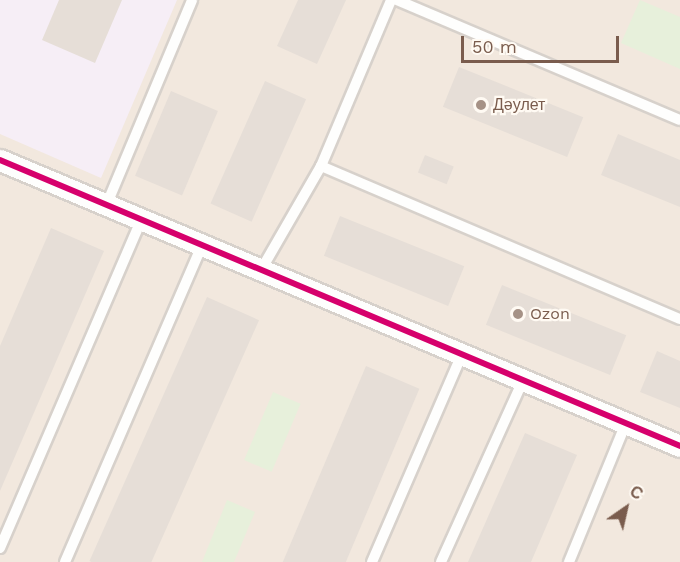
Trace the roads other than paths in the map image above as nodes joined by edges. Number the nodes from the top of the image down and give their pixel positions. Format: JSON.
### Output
{"nodes":[{"id":1,"x":192,"y":0,"type":"edge"},
{"id":2,"x":391,"y":0,"type":"edge"},
{"id":3,"x":397,"y":0,"type":"edge"},
{"id":4,"x":680,"y":120,"type":"edge"},
{"id":5,"x":0,"y":160,"type":"edge"},
{"id":6,"x":321,"y":166,"type":"junction"},
{"id":7,"x":106,"y":206,"type":"junction"},
{"id":8,"x":141,"y":221,"type":"junction"},
{"id":9,"x":202,"y":246,"type":"junction"},
{"id":10,"x":261,"y":270,"type":"junction"},
{"id":11,"x":680,"y":319,"type":"edge"},
{"id":12,"x":462,"y":354,"type":"junction"},
{"id":13,"x":523,"y":381,"type":"junction"},
{"id":14,"x":626,"y":423,"type":"junction"},
{"id":15,"x":680,"y":446,"type":"edge"},
{"id":16,"x":0,"y":548,"type":"edge"},
{"id":17,"x":65,"y":562,"type":"edge"},
{"id":18,"x":372,"y":562,"type":"edge"},
{"id":19,"x":441,"y":562,"type":"edge"},
{"id":20,"x":569,"y":562,"type":"edge"}],
"edges":[{"from":1,"to":7,"type":"lane"},
{"from":2,"to":6,"type":"lane"},
{"from":3,"to":4,"type":"lane"},
{"from":5,"to":7,"type":"street"},
{"from":6,"to":10,"type":"lane"},
{"from":6,"to":11,"type":"lane"},
{"from":7,"to":8,"type":"street"},
{"from":8,"to":9,"type":"street"},
{"from":8,"to":16,"type":"lane"},
{"from":9,"to":10,"type":"street"},
{"from":9,"to":17,"type":"lane"},
{"from":10,"to":12,"type":"street"},
{"from":12,"to":13,"type":"street"},
{"from":12,"to":18,"type":"lane"},
{"from":13,"to":14,"type":"street"},
{"from":13,"to":19,"type":"lane"},
{"from":14,"to":15,"type":"street"},
{"from":14,"to":20,"type":"lane"}]}
